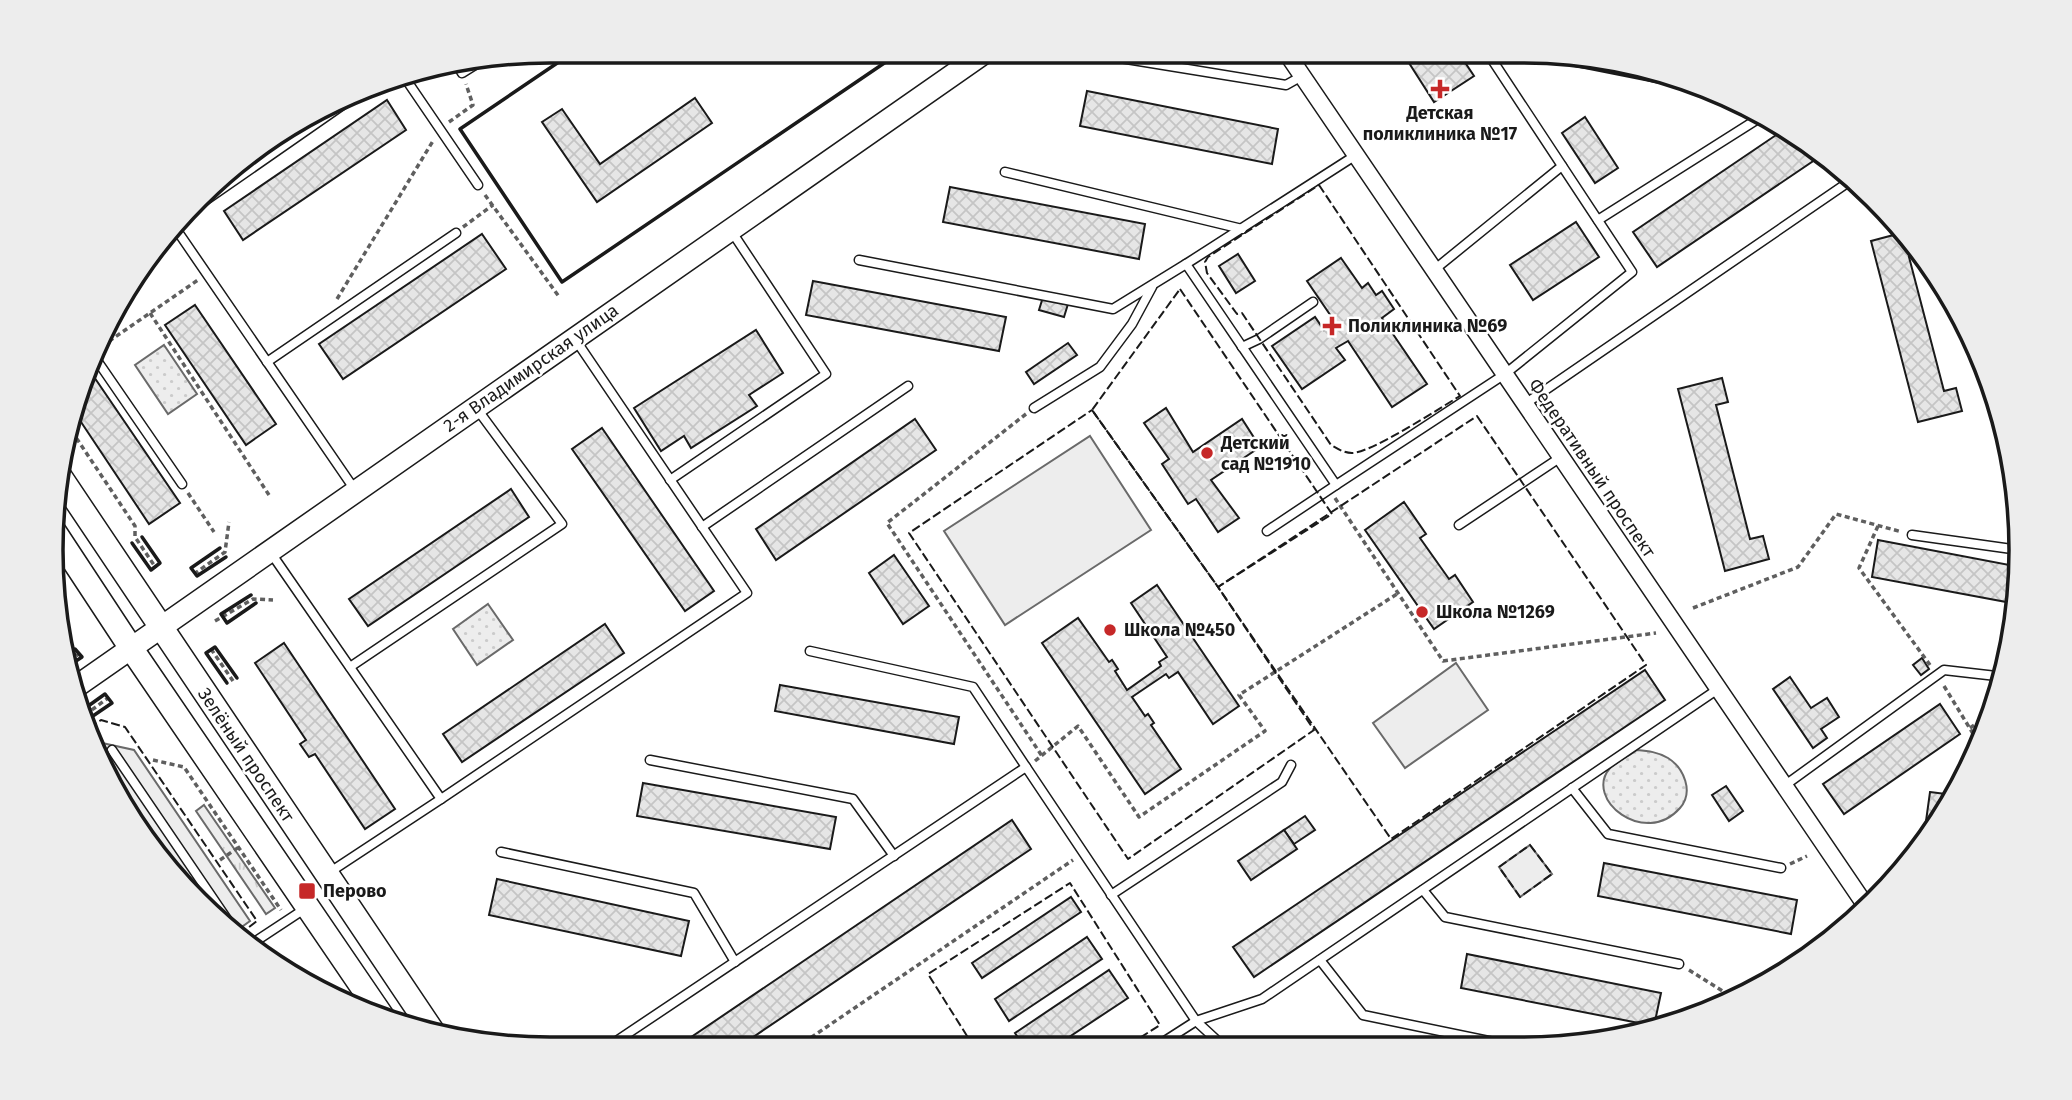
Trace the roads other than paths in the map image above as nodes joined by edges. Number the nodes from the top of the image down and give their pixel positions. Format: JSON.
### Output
{"nodes":[{"id":1,"x":970,"y":63,"type":"edge"},
{"id":2,"x":1151,"y":63,"type":"edge"},
{"id":3,"x":1294,"y":63,"type":"edge"},
{"id":4,"x":1494,"y":63,"type":"edge"},
{"id":5,"x":1302,"y":76,"type":"junction"},
{"id":6,"x":409,"y":84,"type":"edge"},
{"id":7,"x":320,"y":121,"type":"edge"},
{"id":8,"x":1754,"y":122,"type":"edge"},
{"id":9,"x":1356,"y":155,"type":"junction"},
{"id":10,"x":1562,"y":166,"type":"junction"},
{"id":11,"x":1006,"y":172,"type":"dead end"},
{"id":12,"x":229,"y":184,"type":"edge"},
{"id":13,"x":478,"y":184,"type":"road end"},
{"id":14,"x":1844,"y":185,"type":"edge"},
{"id":15,"x":1598,"y":220,"type":"junction"},
{"id":16,"x":1242,"y":229,"type":"junction"},
{"id":17,"x":730,"y":230,"type":"junction"},
{"id":18,"x":456,"y":233,"type":"road end"},
{"id":19,"x":180,"y":234,"type":"edge"},
{"id":20,"x":859,"y":260,"type":"dead end"},
{"id":21,"x":1186,"y":264,"type":"junction"},
{"id":22,"x":1434,"y":270,"type":"junction"},
{"id":23,"x":1154,"y":285,"type":"junction"},
{"id":24,"x":1313,"y":302,"type":"dead end"},
{"id":25,"x":574,"y":338,"type":"junction"},
{"id":26,"x":1242,"y":347,"type":"junction"},
{"id":27,"x":267,"y":362,"type":"junction"},
{"id":28,"x":100,"y":365,"type":"edge"},
{"id":29,"x":1506,"y":374,"type":"junction"},
{"id":30,"x":908,"y":386,"type":"dead end"},
{"id":31,"x":1525,"y":404,"type":"junction"},
{"id":32,"x":475,"y":407,"type":"junction"},
{"id":33,"x":1034,"y":408,"type":"road end"},
{"id":34,"x":1561,"y":457,"type":"junction"},
{"id":35,"x":670,"y":480,"type":"junction"},
{"id":36,"x":181,"y":484,"type":"road end"},
{"id":37,"x":67,"y":487,"type":"edge"},
{"id":38,"x":1333,"y":488,"type":"junction"},
{"id":39,"x":355,"y":491,"type":"junction"},
{"id":40,"x":1459,"y":525,"type":"dead end"},
{"id":41,"x":702,"y":527,"type":"junction"},
{"id":42,"x":1266,"y":531,"type":"dead end"},
{"id":43,"x":1912,"y":535,"type":"road end"},
{"id":44,"x":63,"y":544,"type":"edge"},
{"id":45,"x":2009,"y":549,"type":"edge"},
{"id":46,"x":270,"y":550,"type":"junction"},
{"id":47,"x":160,"y":627,"type":"junction"},
{"id":48,"x":131,"y":648,"type":"junction"},
{"id":49,"x":810,"y":650,"type":"dead end"},
{"id":50,"x":350,"y":667,"type":"junction"},
{"id":51,"x":1992,"y":676,"type":"edge"},
{"id":52,"x":82,"y":683,"type":"edge"},
{"id":53,"x":1718,"y":689,"type":"junction"},
{"id":54,"x":112,"y":750,"type":"dead end"},
{"id":55,"x":650,"y":760,"type":"dead end"},
{"id":56,"x":1291,"y":765,"type":"dead end"},
{"id":57,"x":1026,"y":767,"type":"junction"},
{"id":58,"x":1784,"y":786,"type":"junction"},
{"id":59,"x":1572,"y":788,"type":"junction"},
{"id":60,"x":441,"y":799,"type":"junction"},
{"id":61,"x":501,"y":852,"type":"dead end"},
{"id":62,"x":894,"y":856,"type":"junction"},
{"id":63,"x":1781,"y":868,"type":"dead end"},
{"id":64,"x":326,"y":875,"type":"junction"},
{"id":65,"x":1423,"y":890,"type":"junction"},
{"id":66,"x":1111,"y":895,"type":"junction"},
{"id":67,"x":1862,"y":898,"type":"edge"},
{"id":68,"x":215,"y":903,"type":"edge"},
{"id":69,"x":308,"y":906,"type":"junction"},
{"id":70,"x":258,"y":939,"type":"edge"},
{"id":71,"x":1320,"y":960,"type":"junction"},
{"id":72,"x":736,"y":962,"type":"junction"},
{"id":73,"x":1679,"y":964,"type":"road end"},
{"id":74,"x":374,"y":1004,"type":"edge"},
{"id":75,"x":425,"y":1020,"type":"edge"},
{"id":76,"x":1196,"y":1021,"type":"junction"},
{"id":77,"x":623,"y":1037,"type":"edge"},
{"id":78,"x":1171,"y":1037,"type":"edge"},
{"id":79,"x":1213,"y":1037,"type":"edge"},
{"id":80,"x":1469,"y":1037,"type":"edge"}],
"edges":[{"from":1,"to":17,"type":"street","name":"2-я Владимирская улица"},
{"from":2,"to":5,"type":"lane"},
{"from":3,"to":5,"type":"street","name":"Федеративный проспект"},
{"from":4,"to":10,"type":"lane"},
{"from":5,"to":9,"type":"street","name":"Федеративный проспект"},
{"from":6,"to":13,"type":"lane"},
{"from":7,"to":12,"type":"lane"},
{"from":8,"to":15,"type":"lane"},
{"from":9,"to":16,"type":"lane"},
{"from":9,"to":22,"type":"street","name":"Федеративный проспект"},
{"from":10,"to":15,"type":"lane"},
{"from":10,"to":22,"type":"lane"},
{"from":11,"to":16,"type":"lane"},
{"from":14,"to":31,"type":"lane"},
{"from":15,"to":29,"type":"lane"},
{"from":16,"to":21,"type":"lane"},
{"from":17,"to":25,"type":"street","name":"2-я Владимирская улица"},
{"from":17,"to":35,"type":"lane"},
{"from":18,"to":27,"type":"lane"},
{"from":19,"to":27,"type":"lane"},
{"from":20,"to":23,"type":"lane"},
{"from":21,"to":23,"type":"lane"},
{"from":21,"to":26,"type":"lane"},
{"from":22,"to":29,"type":"street","name":"Федеративный проспект"},
{"from":23,"to":33,"type":"lane"},
{"from":24,"to":26,"type":"lane"},
{"from":25,"to":32,"type":"street","name":"2-я Владимирская улица"},
{"from":25,"to":35,"type":"lane"},
{"from":26,"to":38,"type":"lane"},
{"from":27,"to":39,"type":"lane"},
{"from":28,"to":36,"type":"lane"},
{"from":29,"to":31,"type":"street","name":"Федеративный проспект"},
{"from":29,"to":38,"type":"lane"},
{"from":30,"to":41,"type":"lane"},
{"from":31,"to":34,"type":"street","name":"Федеративный проспект"},
{"from":32,"to":39,"type":"street","name":"2-я Владимирская улица"},
{"from":32,"to":50,"type":"lane"},
{"from":34,"to":40,"type":"lane"},
{"from":34,"to":53,"type":"street","name":"Федеративный проспект"},
{"from":35,"to":41,"type":"lane"},
{"from":37,"to":47,"type":"main road","name":"Зелёный проспект"},
{"from":38,"to":42,"type":"lane"},
{"from":39,"to":46,"type":"street","name":"2-я Владимирская улица"},
{"from":41,"to":60,"type":"lane"},
{"from":43,"to":45,"type":"lane"},
{"from":44,"to":48,"type":"main road","name":"Зелёный проспект"},
{"from":46,"to":47,"type":"street","name":"2-я Владимирская улица"},
{"from":46,"to":50,"type":"lane"},
{"from":47,"to":48,"type":"street","name":"2-я Владимирская улица"},
{"from":47,"to":64,"type":"main road","name":"Зелёный проспект"},
{"from":48,"to":52,"type":"street","name":"2-я Владимирская улица"},
{"from":48,"to":69,"type":"main road","name":"Зелёный проспект"},
{"from":49,"to":57,"type":"lane"},
{"from":50,"to":60,"type":"lane"},
{"from":51,"to":58,"type":"lane"},
{"from":53,"to":58,"type":"street","name":"Федеративный проспект"},
{"from":53,"to":59,"type":"lane"},
{"from":54,"to":68,"type":"lane"},
{"from":55,"to":62,"type":"lane"},
{"from":56,"to":66,"type":"lane"},
{"from":57,"to":62,"type":"lane"},
{"from":57,"to":66,"type":"lane"},
{"from":58,"to":67,"type":"street","name":"Федеративный проспект"},
{"from":59,"to":63,"type":"lane"},
{"from":59,"to":65,"type":"lane"},
{"from":60,"to":64,"type":"lane"},
{"from":61,"to":72,"type":"lane"},
{"from":62,"to":72,"type":"lane"},
{"from":64,"to":75,"type":"main road","name":"Зелёный проспект"},
{"from":65,"to":71,"type":"lane"},
{"from":65,"to":73,"type":"lane"},
{"from":66,"to":76,"type":"lane"},
{"from":69,"to":70,"type":"lane"},
{"from":69,"to":74,"type":"main road","name":"Зелёный проспект"},
{"from":71,"to":76,"type":"lane"},
{"from":71,"to":80,"type":"lane"},
{"from":72,"to":77,"type":"lane"},
{"from":76,"to":78,"type":"lane"},
{"from":76,"to":79,"type":"lane"}]}
